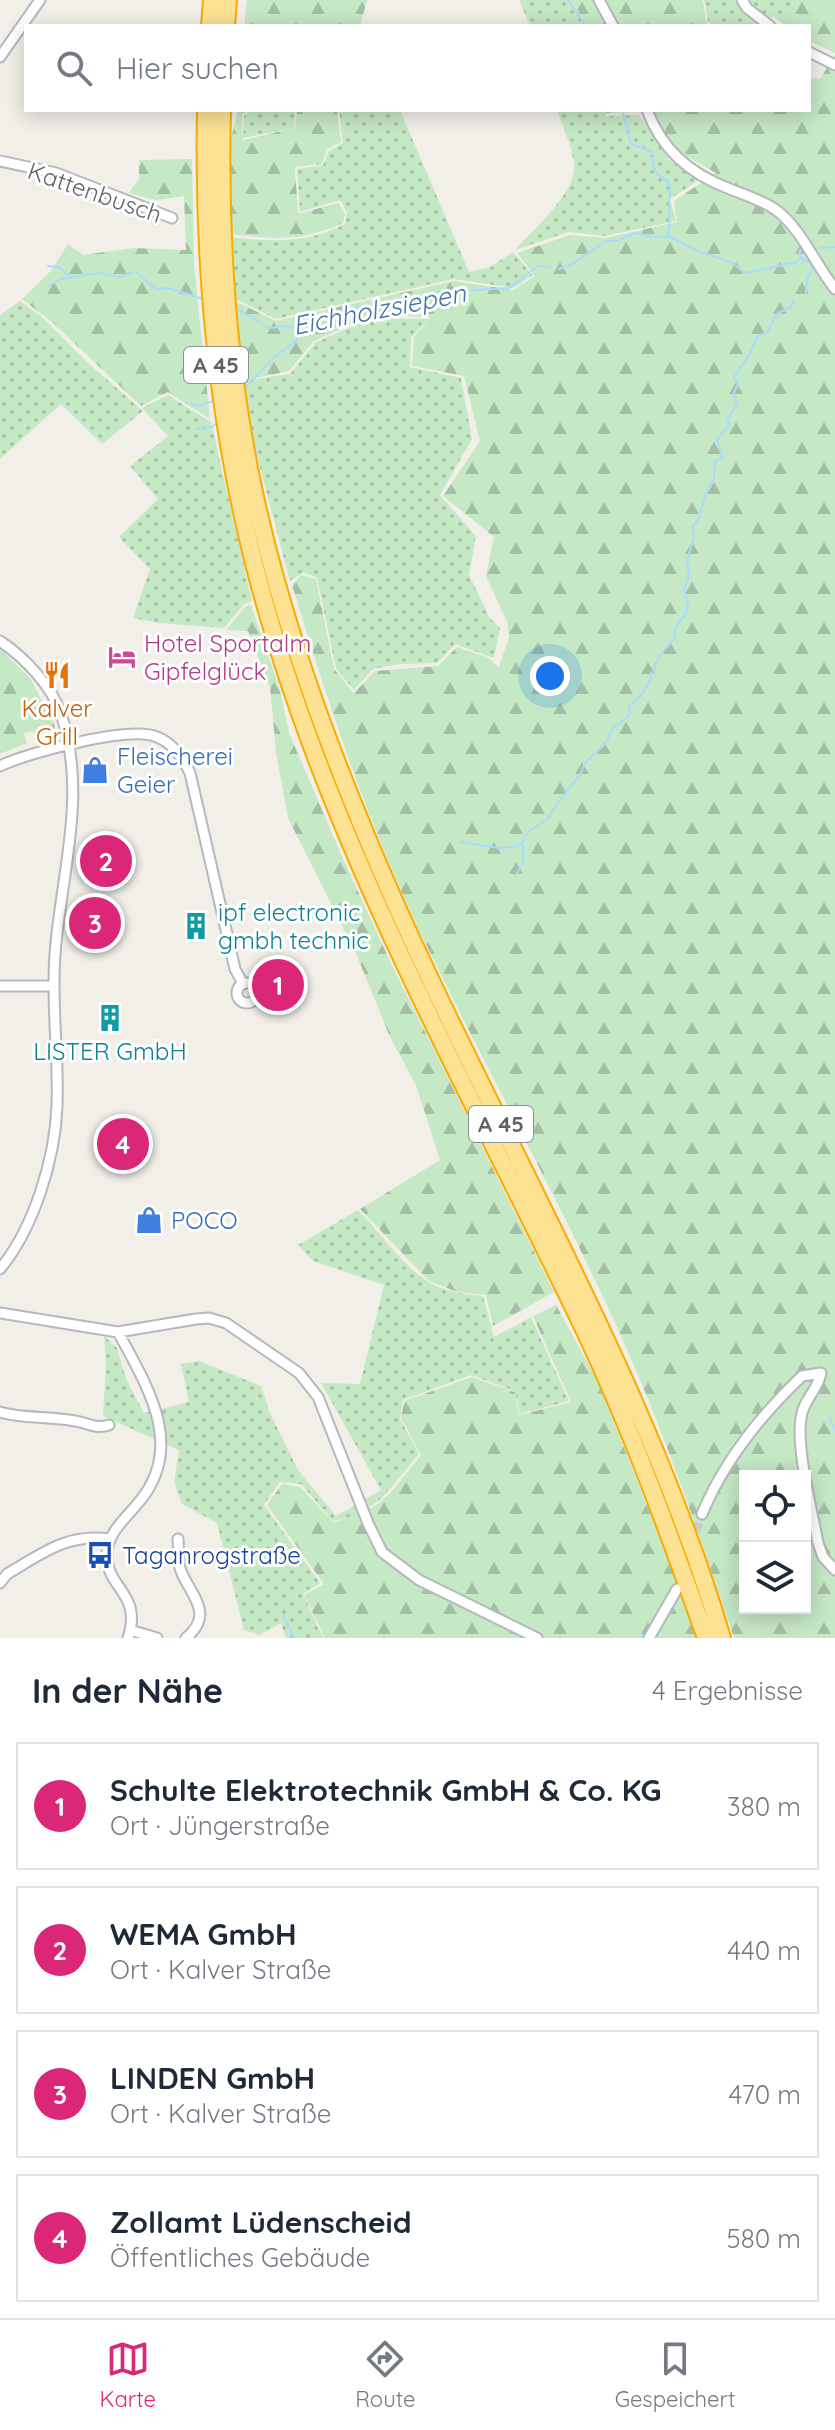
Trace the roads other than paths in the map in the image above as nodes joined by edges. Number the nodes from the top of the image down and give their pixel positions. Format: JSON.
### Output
{"nodes":[{"id":1,"x":40,"y":0,"type":"edge"},
{"id":2,"x":212,"y":0,"type":"edge"},
{"id":3,"x":228,"y":0,"type":"edge"},
{"id":4,"x":599,"y":0,"type":"edge"},
{"id":5,"x":742,"y":0,"type":"edge"},
{"id":6,"x":210,"y":24,"type":"edge"},
{"id":7,"x":226,"y":24,"type":"edge"},
{"id":8,"x":612,"y":24,"type":"edge"},
{"id":9,"x":767,"y":24,"type":"edge"},
{"id":10,"x":811,"y":53,"type":"edge"},
{"id":11,"x":0,"y":57,"type":"edge"},
{"id":12,"x":835,"y":65,"type":"edge"},
{"id":13,"x":206,"y":112,"type":"edge"},
{"id":14,"x":222,"y":112,"type":"edge"},
{"id":15,"x":648,"y":112,"type":"edge"},
{"id":16,"x":0,"y":161,"type":"edge"},
{"id":17,"x":172,"y":218,"type":"dead end"},
{"id":18,"x":835,"y":289,"type":"edge"},
{"id":19,"x":276,"y":611,"type":"junction"},
{"id":20,"x":0,"y":641,"type":"edge"},
{"id":21,"x":69,"y":745,"type":"junction"},
{"id":22,"x":0,"y":766,"type":"edge"},
{"id":23,"x":243,"y":984,"type":"dead end"},
{"id":24,"x":0,"y":986,"type":"edge"},
{"id":25,"x":53,"y":986,"type":"junction"},
{"id":26,"x":0,"y":1269,"type":"edge"},
{"id":27,"x":0,"y":1313,"type":"edge"},
{"id":28,"x":118,"y":1332,"type":"junction"},
{"id":29,"x":0,"y":1412,"type":"edge"},
{"id":30,"x":109,"y":1425,"type":"dead end"},
{"id":31,"x":702,"y":1514,"type":"tunnel mouth"},
{"id":32,"x":110,"y":1539,"type":"junction"},
{"id":33,"x":178,"y":1539,"type":"dead end"},
{"id":34,"x":835,"y":1570,"type":"edge"},
{"id":35,"x":0,"y":1583,"type":"edge"},
{"id":36,"x":677,"y":1589,"type":"dead end"},
{"id":37,"x":129,"y":1634,"type":"edge"},
{"id":38,"x":157,"y":1638,"type":"edge"},
{"id":39,"x":186,"y":1638,"type":"edge"},
{"id":40,"x":537,"y":1638,"type":"edge"},
{"id":41,"x":649,"y":1638,"type":"edge"},
{"id":42,"x":706,"y":1638,"type":"edge"},
{"id":43,"x":722,"y":1638,"type":"edge"}],
"edges":[{"from":1,"to":11,"type":"street"},
{"from":2,"to":6,"type":"highway"},
{"from":3,"to":7,"type":"highway"},
{"from":4,"to":8,"type":"street"},
{"from":5,"to":9,"type":"street"},
{"from":10,"to":12,"type":"street"},
{"from":13,"to":19,"type":"highway","number":"A 45"},
{"from":14,"to":19,"type":"highway","number":"A 45"},
{"from":15,"to":18,"type":"street"},
{"from":16,"to":17,"type":"street","name":"Kattenbusch"},
{"from":19,"to":42,"type":"highway","number":"A 45"},
{"from":19,"to":43,"type":"highway","number":"A 45"},
{"from":20,"to":21,"type":"street"},
{"from":21,"to":22,"type":"street"},
{"from":21,"to":23,"type":"street"},
{"from":21,"to":25,"type":"street"},
{"from":24,"to":25,"type":"street"},
{"from":25,"to":26,"type":"street"},
{"from":27,"to":28,"type":"street"},
{"from":28,"to":32,"type":"street"},
{"from":28,"to":40,"type":"street"},
{"from":29,"to":30,"type":"street"},
{"from":31,"to":34,"type":"street"},
{"from":32,"to":35,"type":"street"},
{"from":32,"to":37,"type":"street"},
{"from":33,"to":39,"type":"street"},
{"from":36,"to":41,"type":"street"},
{"from":37,"to":38,"type":"street"}]}
